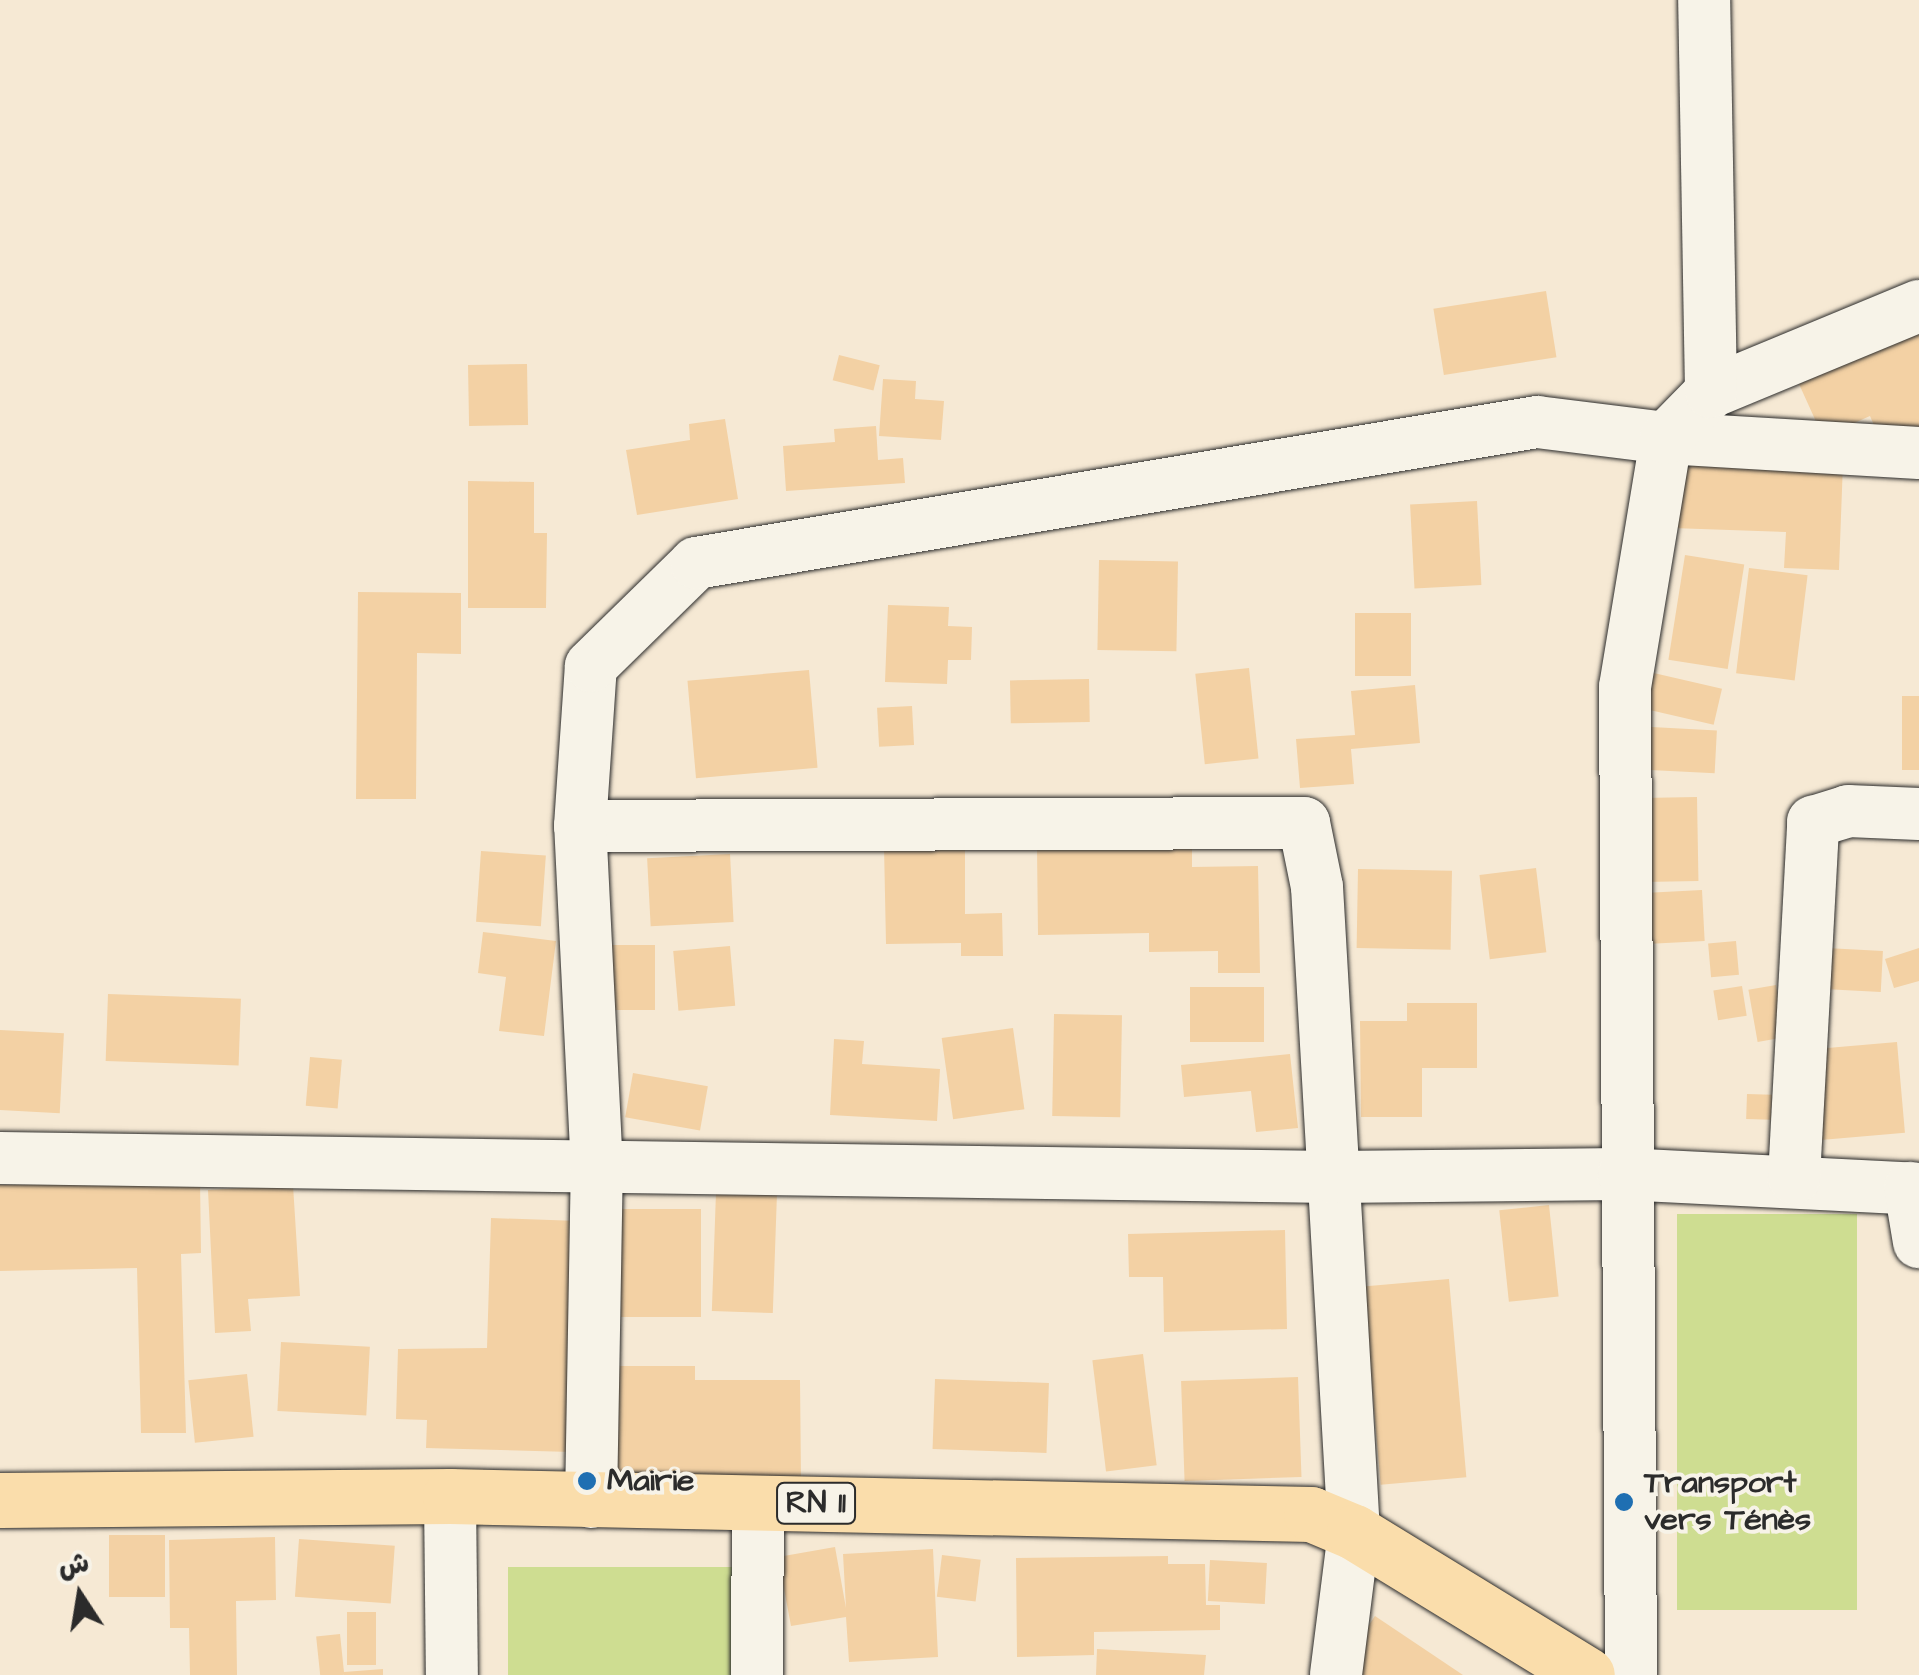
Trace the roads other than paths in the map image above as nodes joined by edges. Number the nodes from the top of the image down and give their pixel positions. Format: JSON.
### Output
{"nodes":[{"id":1,"x":1704,"y":0,"type":"edge"},
{"id":2,"x":1919,"y":306,"type":"edge"},
{"id":3,"x":1711,"y":392,"type":"junction"},
{"id":4,"x":1666,"y":438,"type":"junction"},
{"id":5,"x":1919,"y":452,"type":"edge"},
{"id":6,"x":1919,"y":814,"type":"edge"},
{"id":7,"x":580,"y":826,"type":"junction"},
{"id":8,"x":0,"y":1158,"type":"edge"},
{"id":9,"x":597,"y":1170,"type":"junction"},
{"id":10,"x":1624,"y":1174,"type":"junction"},
{"id":11,"x":1332,"y":1177,"type":"junction"},
{"id":12,"x":1794,"y":1178,"type":"junction"},
{"id":13,"x":1914,"y":1189,"type":"edge"},
{"id":14,"x":1919,"y":1242,"type":"edge"},
{"id":15,"x":450,"y":1496,"type":"junction"},
{"id":16,"x":0,"y":1500,"type":"edge"},
{"id":17,"x":590,"y":1502,"type":"junction"},
{"id":18,"x":758,"y":1502,"type":"junction"},
{"id":19,"x":1354,"y":1532,"type":"junction"},
{"id":20,"x":452,"y":1675,"type":"edge"},
{"id":21,"x":757,"y":1675,"type":"edge"},
{"id":22,"x":1336,"y":1675,"type":"edge"},
{"id":23,"x":1587,"y":1675,"type":"edge"},
{"id":24,"x":1631,"y":1675,"type":"edge"}],
"edges":[{"from":1,"to":3,"type":"street"},
{"from":2,"to":3,"type":"street"},
{"from":3,"to":4,"type":"street"},
{"from":4,"to":5,"type":"street"},
{"from":4,"to":7,"type":"street"},
{"from":4,"to":10,"type":"street"},
{"from":6,"to":12,"type":"street"},
{"from":7,"to":9,"type":"street"},
{"from":7,"to":11,"type":"street"},
{"from":8,"to":9,"type":"street"},
{"from":9,"to":11,"type":"street"},
{"from":9,"to":17,"type":"street"},
{"from":10,"to":11,"type":"street"},
{"from":10,"to":12,"type":"street"},
{"from":10,"to":24,"type":"street"},
{"from":11,"to":19,"type":"street"},
{"from":12,"to":13,"type":"street"},
{"from":13,"to":14,"type":"street"},
{"from":15,"to":16,"type":"main road","number":"RN 11"},
{"from":15,"to":17,"type":"main road","number":"RN 11"},
{"from":15,"to":20,"type":"street"},
{"from":17,"to":18,"type":"main road","number":"RN 11"},
{"from":18,"to":19,"type":"main road","number":"RN 11"},
{"from":18,"to":21,"type":"street"},
{"from":19,"to":22,"type":"street"},
{"from":19,"to":23,"type":"main road","number":"RN 11"}]}
